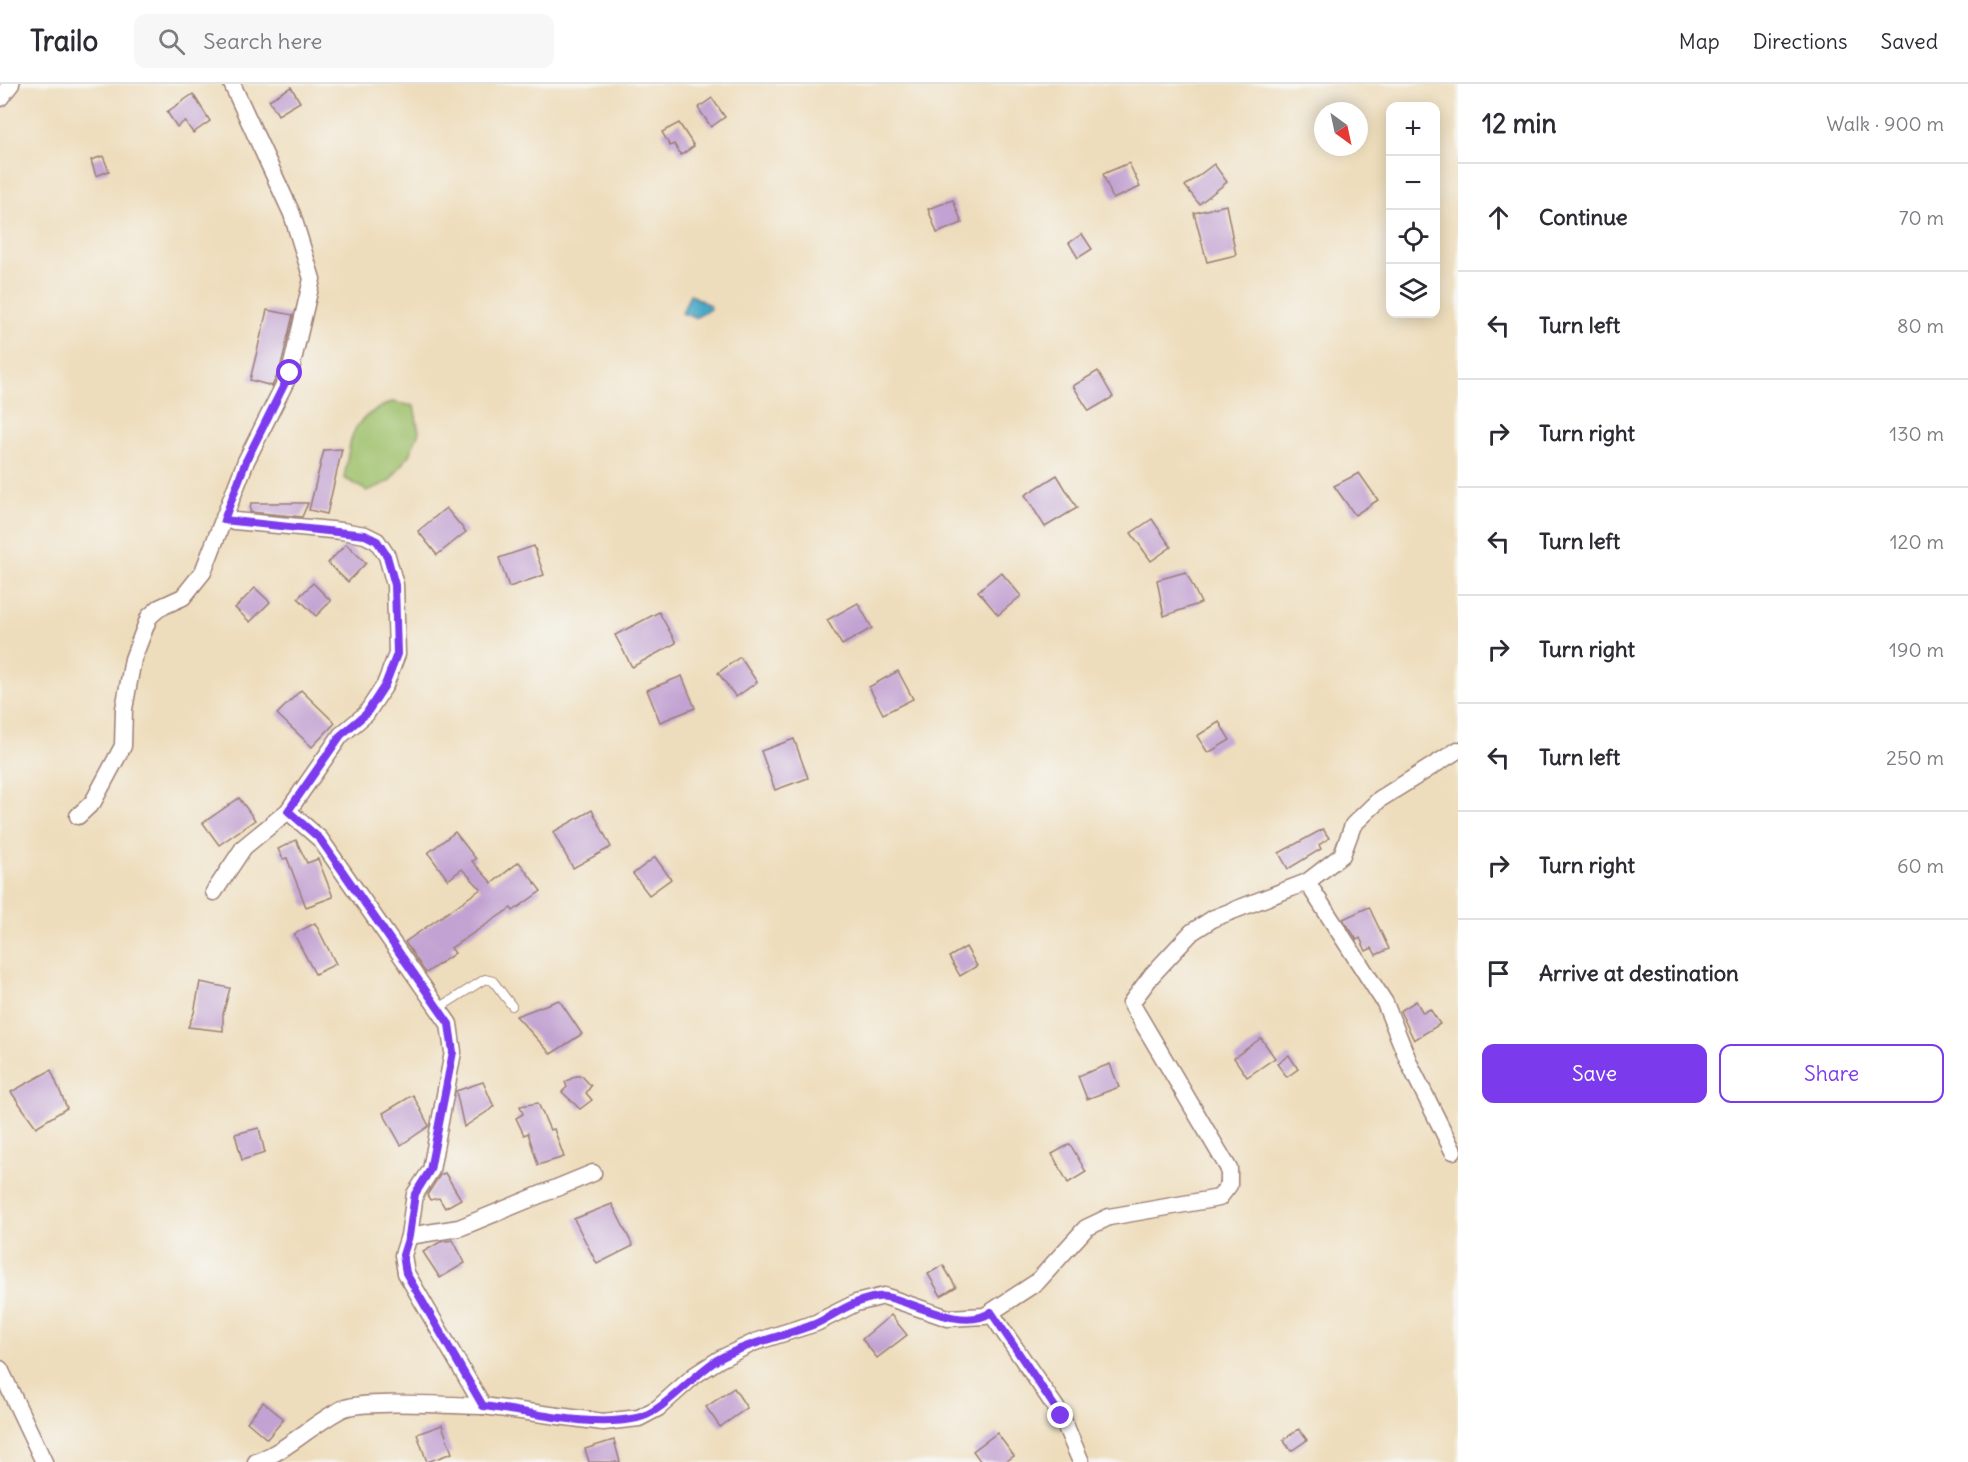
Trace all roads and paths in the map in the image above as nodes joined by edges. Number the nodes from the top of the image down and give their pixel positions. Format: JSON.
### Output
{"nodes":[{"id":1,"x":11,"y":84,"type":"edge"},
{"id":2,"x":232,"y":84,"type":"edge"},
{"id":3,"x":0,"y":98,"type":"edge"},
{"id":4,"x":224,"y":520,"type":"junction"},
{"id":5,"x":1458,"y":750,"type":"edge"},
{"id":6,"x":288,"y":811,"type":"junction"},
{"id":7,"x":78,"y":816,"type":"dead end"},
{"id":8,"x":1307,"y":882,"type":"junction"},
{"id":9,"x":214,"y":892,"type":"dead end"},
{"id":10,"x":512,"y":1006,"type":"dead end"},
{"id":11,"x":438,"y":1008,"type":"junction"},
{"id":12,"x":1453,"y":1152,"type":"dead end"},
{"id":13,"x":592,"y":1173,"type":"dead end"},
{"id":14,"x":409,"y":1236,"type":"junction"},
{"id":15,"x":991,"y":1312,"type":"junction"},
{"id":16,"x":0,"y":1369,"type":"edge"},
{"id":17,"x":483,"y":1406,"type":"junction"},
{"id":18,"x":44,"y":1462,"type":"edge"},
{"id":19,"x":256,"y":1462,"type":"edge"},
{"id":20,"x":1081,"y":1462,"type":"edge"}],
"edges":[{"from":1,"to":3,"type":"street"},
{"from":2,"to":4,"type":"street"},
{"from":4,"to":6,"type":"street"},
{"from":4,"to":7,"type":"street"},
{"from":5,"to":8,"type":"street"},
{"from":6,"to":9,"type":"street"},
{"from":6,"to":11,"type":"street"},
{"from":8,"to":12,"type":"street"},
{"from":8,"to":15,"type":"street"},
{"from":10,"to":11,"type":"lane"},
{"from":11,"to":14,"type":"street"},
{"from":13,"to":14,"type":"street"},
{"from":14,"to":17,"type":"street"},
{"from":15,"to":17,"type":"street"},
{"from":15,"to":20,"type":"street"},
{"from":16,"to":18,"type":"street"},
{"from":17,"to":19,"type":"street"}]}
